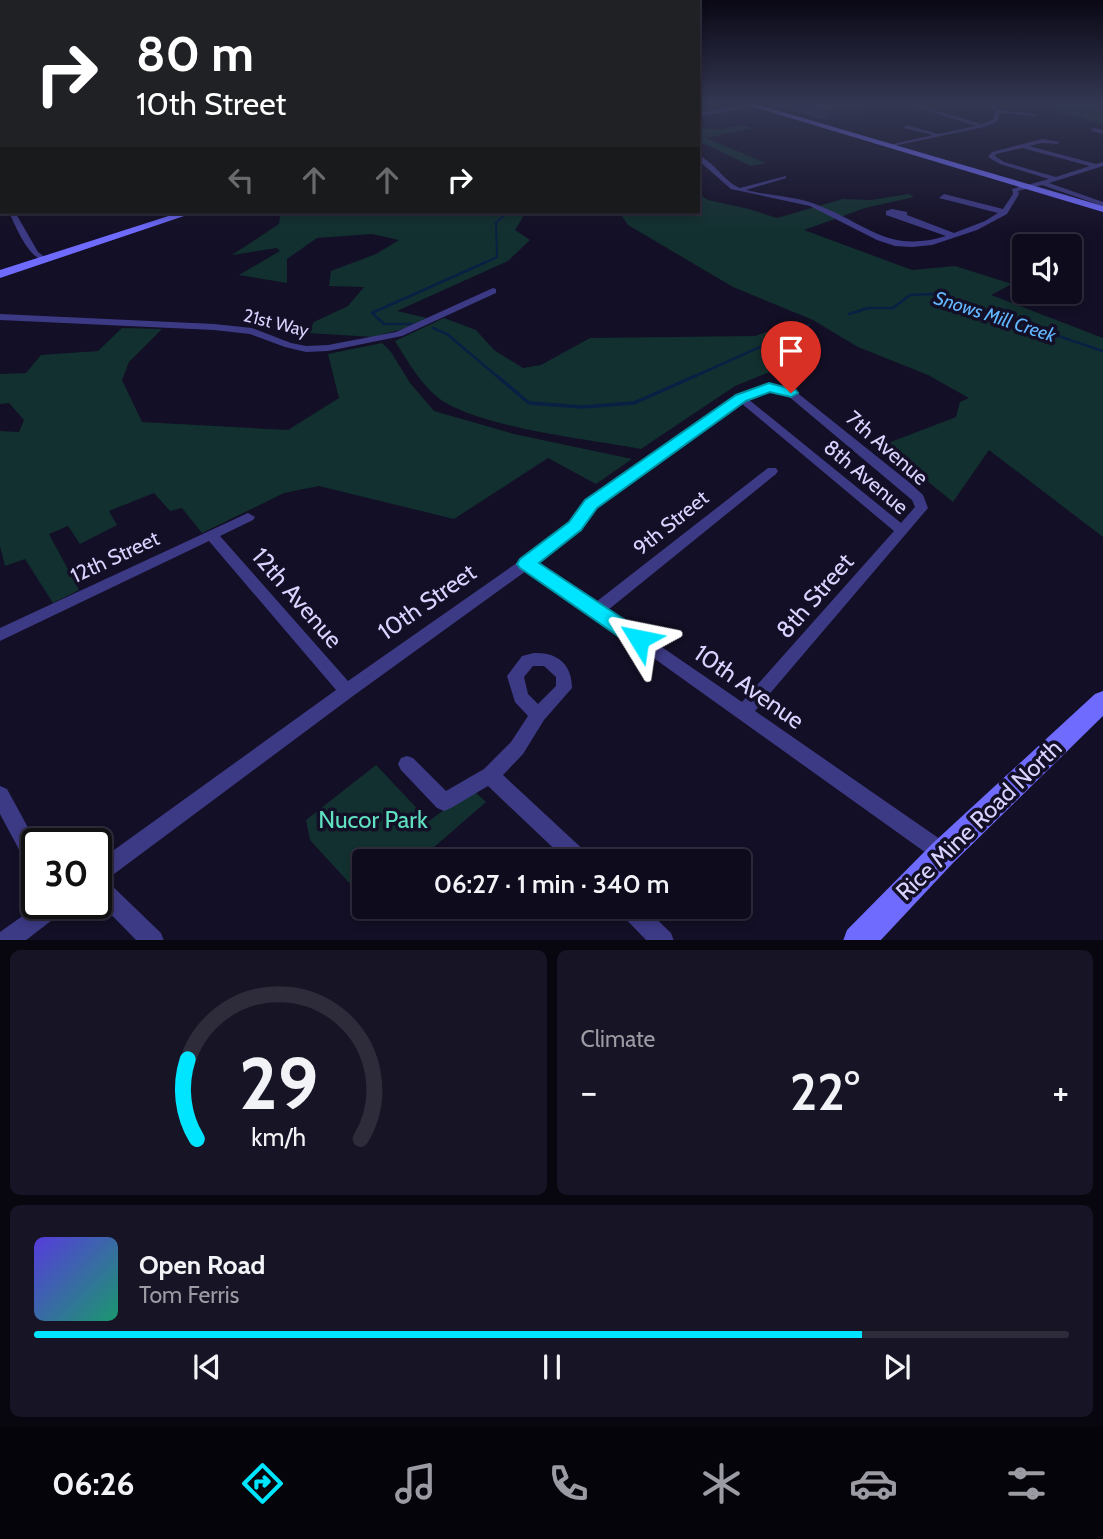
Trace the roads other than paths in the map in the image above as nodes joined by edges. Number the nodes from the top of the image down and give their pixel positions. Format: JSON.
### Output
{"nodes":[{"id":1,"x":894,"y":147,"type":"edge"},
{"id":2,"x":1018,"y":147,"type":"edge"},
{"id":3,"x":1024,"y":147,"type":"edge"},
{"id":4,"x":700,"y":159,"type":"edge"},
{"id":5,"x":1101,"y":166,"type":"edge"},
{"id":6,"x":784,"y":177,"type":"dead end"},
{"id":7,"x":1056,"y":179,"type":"junction"},
{"id":8,"x":1042,"y":183,"type":"junction"},
{"id":9,"x":1030,"y":187,"type":"junction"},
{"id":10,"x":740,"y":190,"type":"junction"},
{"id":11,"x":957,"y":200,"type":"dead end"},
{"id":12,"x":1101,"y":204,"type":"edge"},
{"id":13,"x":1004,"y":212,"type":"junction"},
{"id":14,"x":13,"y":214,"type":"edge"},
{"id":15,"x":185,"y":214,"type":"edge"},
{"id":16,"x":902,"y":216,"type":"dead end"},
{"id":17,"x":954,"y":236,"type":"junction"},
{"id":18,"x":42,"y":258,"type":"junction"},
{"id":19,"x":0,"y":274,"type":"edge"},
{"id":20,"x":493,"y":291,"type":"dead end"},
{"id":21,"x":0,"y":317,"type":"edge"},
{"id":22,"x":13,"y":319,"type":"junction"},
{"id":23,"x":0,"y":330,"type":"edge"},
{"id":24,"x":791,"y":393,"type":"joint"},
{"id":25,"x":741,"y":398,"type":"junction"},
{"id":26,"x":772,"y":471,"type":"dead end"},
{"id":27,"x":922,"y":508,"type":"joint"},
{"id":28,"x":248,"y":517,"type":"dead end"},
{"id":29,"x":902,"y":531,"type":"junction"},
{"id":30,"x":212,"y":535,"type":"junction"},
{"id":31,"x":526,"y":564,"type":"junction"},
{"id":32,"x":597,"y":610,"type":"junction"},
{"id":33,"x":0,"y":635,"type":"edge"},
{"id":34,"x":347,"y":691,"type":"junction"},
{"id":35,"x":1103,"y":701,"type":"edge"},
{"id":36,"x":743,"y":713,"type":"junction"},
{"id":37,"x":538,"y":715,"type":"dead end"},
{"id":38,"x":407,"y":764,"type":"dead end"},
{"id":39,"x":490,"y":775,"type":"junction"},
{"id":40,"x":0,"y":795,"type":"edge"},
{"id":41,"x":21,"y":834,"type":"edge"},
{"id":42,"x":568,"y":849,"type":"edge"},
{"id":43,"x":943,"y":853,"type":"junction"},
{"id":44,"x":112,"y":863,"type":"edge"},
{"id":45,"x":112,"y":900,"type":"edge"},
{"id":46,"x":36,"y":919,"type":"edge"},
{"id":47,"x":641,"y":919,"type":"edge"},
{"id":48,"x":6,"y":940,"type":"edge"},
{"id":49,"x":153,"y":940,"type":"edge"},
{"id":50,"x":663,"y":940,"type":"edge"},
{"id":51,"x":858,"y":940,"type":"edge"}],
"edges":[{"from":1,"to":9,"type":"main road"},
{"from":2,"to":7,"type":"street"},
{"from":3,"to":5,"type":"street"},
{"from":4,"to":10,"type":"street"},
{"from":5,"to":7,"type":"street"},
{"from":6,"to":10,"type":"street"},
{"from":7,"to":8,"type":"street"},
{"from":8,"to":9,"type":"street"},
{"from":8,"to":12,"type":"street"},
{"from":9,"to":12,"type":"main road"},
{"from":9,"to":13,"type":"street"},
{"from":10,"to":17,"type":"street"},
{"from":11,"to":13,"type":"street"},
{"from":13,"to":17,"type":"street"},
{"from":14,"to":18,"type":"street"},
{"from":15,"to":18,"type":"main road"},
{"from":16,"to":17,"type":"street"},
{"from":18,"to":19,"type":"main road"},
{"from":20,"to":22,"type":"street","name":"21st Way"},
{"from":21,"to":22,"type":"street","name":"21st Way"},
{"from":22,"to":23,"type":"street"},
{"from":24,"to":25,"type":"street","name":"10th Street"},
{"from":24,"to":27,"type":"street","name":"7th Avenue"},
{"from":25,"to":29,"type":"street","name":"8th Avenue"},
{"from":25,"to":31,"type":"street","name":"10th Street"},
{"from":26,"to":32,"type":"street","name":"9th Street"},
{"from":27,"to":29,"type":"street","name":"8th Street"},
{"from":28,"to":30,"type":"street","name":"12th Street"},
{"from":29,"to":36,"type":"street","name":"8th Street"},
{"from":30,"to":33,"type":"street","name":"12th Street"},
{"from":30,"to":34,"type":"street","name":"12th Avenue"},
{"from":31,"to":32,"type":"street","name":"10th Avenue"},
{"from":31,"to":34,"type":"street","name":"10th Street"},
{"from":32,"to":36,"type":"street","name":"10th Avenue"},
{"from":34,"to":44,"type":"street","name":"10th Street"},
{"from":35,"to":43,"type":"main road","name":"Rice Mine Road North"},
{"from":36,"to":43,"type":"street","name":"10th Avenue"},
{"from":37,"to":39,"type":"street"},
{"from":38,"to":39,"type":"street"},
{"from":39,"to":42,"type":"street"},
{"from":40,"to":41,"type":"street"},
{"from":43,"to":51,"type":"main road","name":"Rice Mine Road North"},
{"from":45,"to":49,"type":"street"},
{"from":46,"to":48,"type":"street"},
{"from":47,"to":50,"type":"street"}]}
